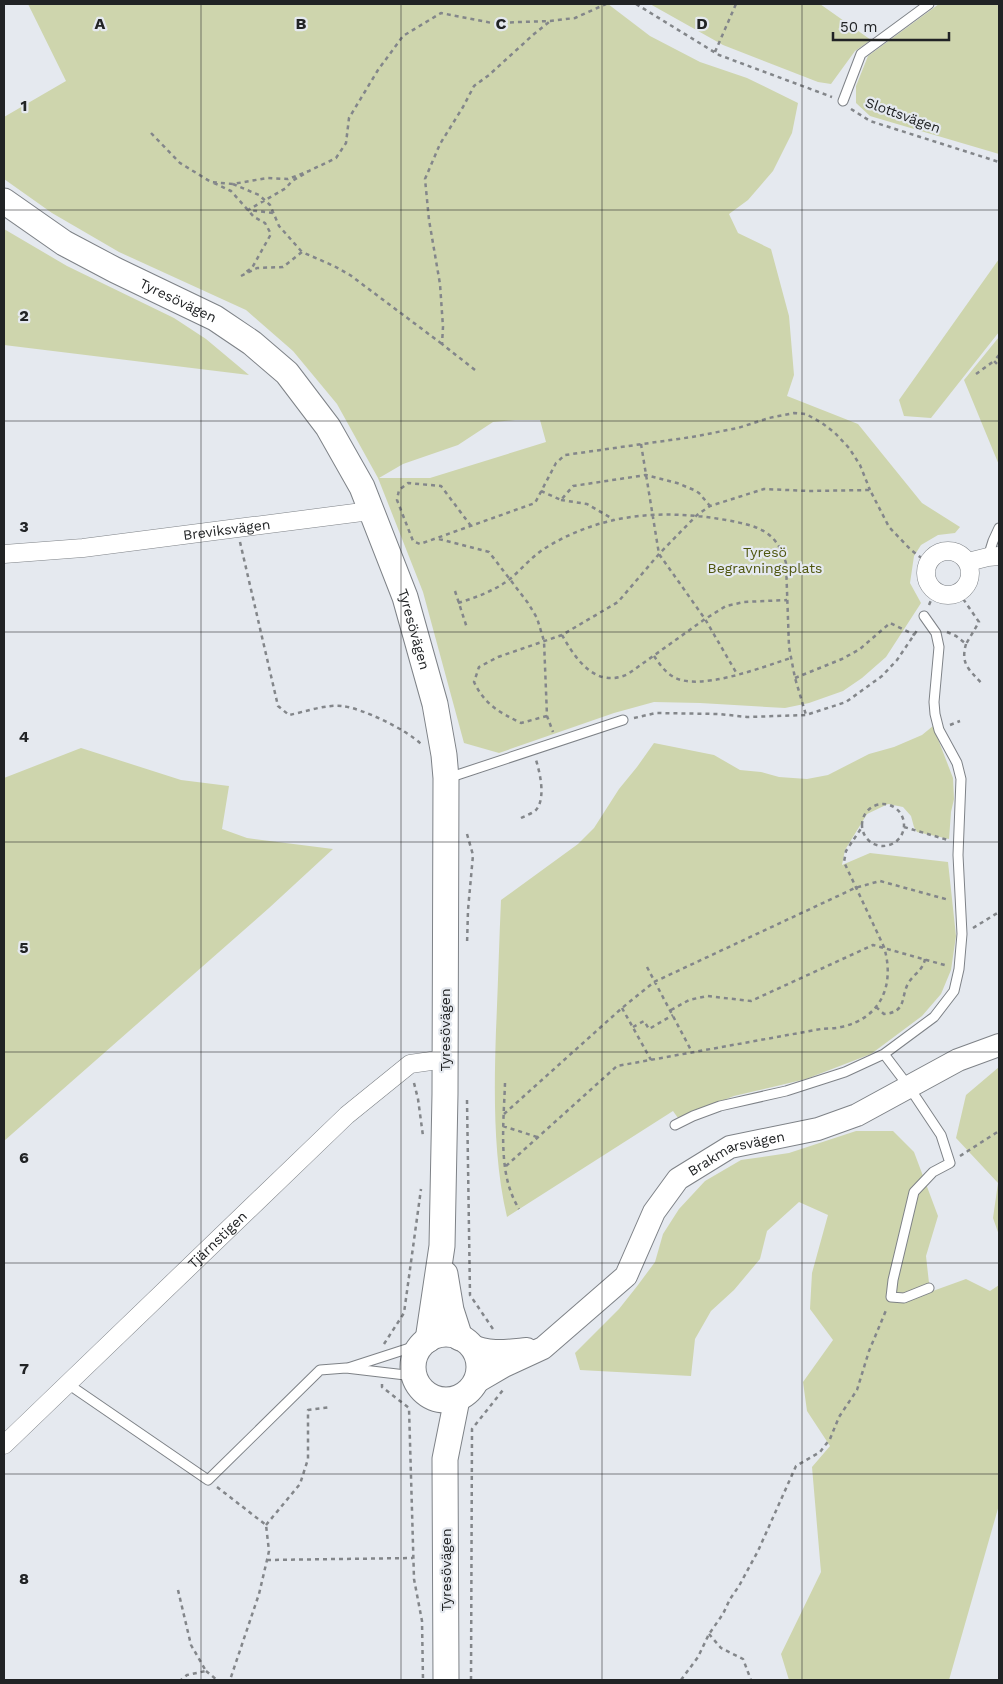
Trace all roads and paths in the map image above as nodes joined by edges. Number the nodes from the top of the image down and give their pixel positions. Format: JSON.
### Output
{"nodes":[{"id":1,"x":606,"y":4,"type":"edge"},
{"id":2,"x":636,"y":4,"type":"edge"},
{"id":3,"x":736,"y":4,"type":"edge"},
{"id":4,"x":929,"y":4,"type":"edge"},
{"id":5,"x":550,"y":21,"type":"junction"},
{"id":6,"x":715,"y":52,"type":"junction"},
{"id":7,"x":843,"y":101,"type":"junction"},
{"id":8,"x":151,"y":134,"type":"dead end"},
{"id":9,"x":999,"y":162,"type":"edge"},
{"id":10,"x":309,"y":171,"type":"junction"},
{"id":11,"x":211,"y":182,"type":"junction"},
{"id":12,"x":233,"y":184,"type":"junction"},
{"id":13,"x":264,"y":199,"type":"junction"},
{"id":14,"x":4,"y":201,"type":"edge"},
{"id":15,"x":248,"y":210,"type":"junction"},
{"id":16,"x":274,"y":213,"type":"junction"},
{"id":17,"x":302,"y":252,"type":"junction"},
{"id":18,"x":442,"y":344,"type":"junction"},
{"id":19,"x":999,"y":355,"type":"edge"},
{"id":20,"x":994,"y":361,"type":"junction"},
{"id":21,"x":999,"y":366,"type":"edge"},
{"id":22,"x":474,"y":370,"type":"dead end"},
{"id":23,"x":976,"y":374,"type":"dead end"},
{"id":24,"x":641,"y":444,"type":"junction"},
{"id":25,"x":646,"y":475,"type":"junction"},
{"id":26,"x":870,"y":490,"type":"junction"},
{"id":27,"x":541,"y":491,"type":"junction"},
{"id":28,"x":561,"y":500,"type":"junction"},
{"id":29,"x":710,"y":506,"type":"junction"},
{"id":30,"x":370,"y":511,"type":"junction"},
{"id":31,"x":652,"y":514,"type":"junction"},
{"id":32,"x":697,"y":515,"type":"junction"},
{"id":33,"x":614,"y":519,"type":"junction"},
{"id":34,"x":472,"y":526,"type":"junction"},
{"id":35,"x":237,"y":527,"type":"junction"},
{"id":36,"x":999,"y":528,"type":"edge"},
{"id":37,"x":437,"y":538,"type":"junction"},
{"id":38,"x":4,"y":554,"type":"edge"},
{"id":39,"x":658,"y":554,"type":"junction"},
{"id":40,"x":994,"y":556,"type":"edge"},
{"id":41,"x":968,"y":562,"type":"junction"},
{"id":42,"x":928,"y":563,"type":"junction"},
{"id":43,"x":510,"y":579,"type":"junction"},
{"id":44,"x":455,"y":591,"type":"dead end"},
{"id":45,"x":935,"y":591,"type":"junction"},
{"id":46,"x":959,"y":592,"type":"junction"},
{"id":47,"x":787,"y":600,"type":"junction"},
{"id":48,"x":458,"y":603,"type":"junction"},
{"id":49,"x":924,"y":616,"type":"junction"},
{"id":50,"x":705,"y":619,"type":"junction"},
{"id":51,"x":467,"y":628,"type":"dead end"},
{"id":52,"x":936,"y":633,"type":"junction"},
{"id":53,"x":562,"y":635,"type":"junction"},
{"id":54,"x":915,"y":635,"type":"junction"},
{"id":55,"x":544,"y":641,"type":"junction"},
{"id":56,"x":966,"y":644,"type":"junction"},
{"id":57,"x":654,"y":656,"type":"junction"},
{"id":58,"x":791,"y":658,"type":"junction"},
{"id":59,"x":737,"y":674,"type":"junction"},
{"id":60,"x":795,"y":678,"type":"junction"},
{"id":61,"x":984,"y":685,"type":"dead end"},
{"id":62,"x":806,"y":715,"type":"junction"},
{"id":63,"x":547,"y":716,"type":"junction"},
{"id":64,"x":624,"y":720,"type":"joint"},
{"id":65,"x":557,"y":742,"type":"junction"},
{"id":66,"x":533,"y":750,"type":"junction"},
{"id":67,"x":445,"y":767,"type":"junction"},
{"id":68,"x":521,"y":818,"type":"dead end"},
{"id":69,"x":465,"y":826,"type":"dead end"},
{"id":70,"x":862,"y":827,"type":"junction"},
{"id":71,"x":904,"y":827,"type":"junction"},
{"id":72,"x":959,"y":843,"type":"junction"},
{"id":73,"x":855,"y":888,"type":"junction"},
{"id":74,"x":961,"y":903,"type":"junction"},
{"id":75,"x":999,"y":912,"type":"edge"},
{"id":76,"x":962,"y":934,"type":"junction"},
{"id":77,"x":884,"y":947,"type":"junction"},
{"id":78,"x":467,"y":948,"type":"dead end"},
{"id":79,"x":925,"y":959,"type":"junction"},
{"id":80,"x":648,"y":968,"type":"dead end"},
{"id":81,"x":958,"y":969,"type":"junction"},
{"id":82,"x":656,"y":981,"type":"junction"},
{"id":83,"x":876,"y":1007,"type":"junction"},
{"id":84,"x":622,"y":1008,"type":"junction"},
{"id":85,"x":671,"y":1010,"type":"junction"},
{"id":86,"x":673,"y":1015,"type":"junction"},
{"id":87,"x":632,"y":1027,"type":"junction"},
{"id":88,"x":999,"y":1045,"type":"edge"},
{"id":89,"x":692,"y":1052,"type":"junction"},
{"id":90,"x":884,"y":1054,"type":"junction"},
{"id":91,"x":445,"y":1059,"type":"junction"},
{"id":92,"x":651,"y":1060,"type":"junction"},
{"id":93,"x":410,"y":1064,"type":"junction"},
{"id":94,"x":505,"y":1083,"type":"dead end"},
{"id":95,"x":909,"y":1087,"type":"junction"},
{"id":96,"x":466,"y":1091,"type":"dead end"},
{"id":97,"x":504,"y":1114,"type":"junction"},
{"id":98,"x":675,"y":1125,"type":"dead end"},
{"id":99,"x":503,"y":1126,"type":"junction"},
{"id":100,"x":999,"y":1132,"type":"edge"},
{"id":101,"x":537,"y":1138,"type":"junction"},
{"id":102,"x":423,"y":1142,"type":"dead end"},
{"id":103,"x":950,"y":1163,"type":"junction"},
{"id":104,"x":506,"y":1166,"type":"junction"},
{"id":105,"x":422,"y":1186,"type":"dead end"},
{"id":106,"x":519,"y":1209,"type":"dead end"},
{"id":107,"x":442,"y":1246,"type":"junction"},
{"id":108,"x":929,"y":1288,"type":"dead end"},
{"id":109,"x":891,"y":1297,"type":"junction"},
{"id":110,"x":465,"y":1341,"type":"junction"},
{"id":111,"x":425,"y":1342,"type":"junction"},
{"id":112,"x":384,"y":1355,"type":"junction"},
{"id":113,"x":503,"y":1359,"type":"junction"},
{"id":114,"x":346,"y":1368,"type":"junction"},
{"id":115,"x":383,"y":1372,"type":"junction"},
{"id":116,"x":414,"y":1376,"type":"junction"},
{"id":117,"x":475,"y":1383,"type":"junction"},
{"id":118,"x":68,"y":1384,"type":"junction"},
{"id":119,"x":429,"y":1396,"type":"junction"},
{"id":120,"x":456,"y":1398,"type":"junction"},
{"id":121,"x":332,"y":1407,"type":"dead end"},
{"id":122,"x":4,"y":1445,"type":"edge"},
{"id":123,"x":446,"y":1459,"type":"junction"},
{"id":124,"x":208,"y":1480,"type":"junction"},
{"id":125,"x":266,"y":1524,"type":"junction"},
{"id":126,"x":414,"y":1558,"type":"junction"},
{"id":127,"x":267,"y":1560,"type":"junction"},
{"id":128,"x":178,"y":1590,"type":"dead end"},
{"id":129,"x":708,"y":1634,"type":"junction"},
{"id":130,"x":206,"y":1671,"type":"junction"},
{"id":131,"x":181,"y":1680,"type":"edge"},
{"id":132,"x":217,"y":1680,"type":"edge"},
{"id":133,"x":230,"y":1680,"type":"edge"},
{"id":134,"x":423,"y":1680,"type":"edge"},
{"id":135,"x":446,"y":1680,"type":"edge"},
{"id":136,"x":470,"y":1680,"type":"edge"},
{"id":137,"x":681,"y":1680,"type":"edge"},
{"id":138,"x":751,"y":1680,"type":"edge"}],
"edges":[{"from":1,"to":5,"type":"path"},
{"from":2,"to":6,"type":"path","name":"Slottsvägen"},
{"from":3,"to":6,"type":"path"},
{"from":4,"to":7,"type":"lane"},
{"from":5,"to":10,"type":"path"},
{"from":5,"to":18,"type":"path"},
{"from":6,"to":7,"type":"path","name":"Slottsvägen"},
{"from":7,"to":9,"type":"path","name":"Slottsvägen"},
{"from":8,"to":11,"type":"path"},
{"from":10,"to":12,"type":"path"},
{"from":10,"to":13,"type":"path"},
{"from":11,"to":12,"type":"path"},
{"from":11,"to":15,"type":"path"},
{"from":12,"to":13,"type":"path"},
{"from":13,"to":15,"type":"path"},
{"from":13,"to":16,"type":"path"},
{"from":14,"to":30,"type":"main road","name":"Tyresövägen"},
{"from":15,"to":16,"type":"path"},
{"from":15,"to":17,"type":"path"},
{"from":16,"to":17,"type":"path"},
{"from":17,"to":18,"type":"path"},
{"from":18,"to":22,"type":"path"},
{"from":19,"to":20,"type":"path"},
{"from":20,"to":21,"type":"path"},
{"from":20,"to":23,"type":"path"},
{"from":24,"to":25,"type":"path"},
{"from":24,"to":26,"type":"path"},
{"from":24,"to":27,"type":"path"},
{"from":25,"to":28,"type":"path"},
{"from":25,"to":29,"type":"path"},
{"from":25,"to":31,"type":"path"},
{"from":26,"to":29,"type":"path"},
{"from":26,"to":42,"type":"path"},
{"from":27,"to":28,"type":"path"},
{"from":27,"to":34,"type":"path"},
{"from":28,"to":33,"type":"path"},
{"from":29,"to":32,"type":"path"},
{"from":30,"to":35,"type":"street","name":"Breviksvägen"},
{"from":30,"to":67,"type":"main road","name":"Tyresövägen"},
{"from":31,"to":32,"type":"path"},
{"from":31,"to":33,"type":"path"},
{"from":31,"to":39,"type":"path"},
{"from":32,"to":39,"type":"path"},
{"from":32,"to":47,"type":"path"},
{"from":33,"to":43,"type":"path"},
{"from":34,"to":37,"type":"path"},
{"from":34,"to":37,"type":"path"},
{"from":35,"to":38,"type":"street","name":"Breviksvägen"},
{"from":35,"to":67,"type":"path"},
{"from":36,"to":40,"type":"lane"},
{"from":37,"to":43,"type":"path"},
{"from":39,"to":50,"type":"path"},
{"from":39,"to":53,"type":"path"},
{"from":40,"to":41,"type":"street"},
{"from":41,"to":42,"type":"street"},
{"from":41,"to":46,"type":"street"},
{"from":42,"to":45,"type":"street"},
{"from":43,"to":48,"type":"path"},
{"from":43,"to":55,"type":"path"},
{"from":44,"to":48,"type":"path"},
{"from":45,"to":46,"type":"street"},
{"from":45,"to":49,"type":"path"},
{"from":46,"to":56,"type":"path"},
{"from":47,"to":50,"type":"path"},
{"from":47,"to":58,"type":"path"},
{"from":48,"to":51,"type":"path"},
{"from":49,"to":52,"type":"lane"},
{"from":49,"to":54,"type":"path"},
{"from":50,"to":57,"type":"path"},
{"from":50,"to":59,"type":"path"},
{"from":52,"to":56,"type":"path"},
{"from":52,"to":72,"type":"lane"},
{"from":53,"to":55,"type":"path"},
{"from":53,"to":57,"type":"path"},
{"from":54,"to":60,"type":"path"},
{"from":54,"to":62,"type":"path"},
{"from":55,"to":63,"type":"path"},
{"from":55,"to":63,"type":"path"},
{"from":56,"to":61,"type":"path"},
{"from":57,"to":59,"type":"path"},
{"from":58,"to":59,"type":"path"},
{"from":58,"to":60,"type":"path"},
{"from":60,"to":62,"type":"path"},
{"from":62,"to":64,"type":"path"},
{"from":63,"to":65,"type":"path"},
{"from":64,"to":65,"type":"lane"},
{"from":65,"to":66,"type":"lane"},
{"from":66,"to":67,"type":"lane"},
{"from":66,"to":68,"type":"path"},
{"from":67,"to":91,"type":"main road","name":"Tyresövägen"},
{"from":69,"to":78,"type":"path"},
{"from":70,"to":71,"type":"path"},
{"from":70,"to":71,"type":"path"},
{"from":70,"to":73,"type":"path"},
{"from":71,"to":72,"type":"path"},
{"from":72,"to":74,"type":"lane"},
{"from":73,"to":74,"type":"path"},
{"from":73,"to":77,"type":"path"},
{"from":73,"to":82,"type":"path"},
{"from":74,"to":76,"type":"lane"},
{"from":75,"to":76,"type":"path"},
{"from":76,"to":81,"type":"lane"},
{"from":77,"to":79,"type":"path"},
{"from":77,"to":83,"type":"path"},
{"from":77,"to":85,"type":"path"},
{"from":79,"to":81,"type":"path"},
{"from":79,"to":83,"type":"path"},
{"from":80,"to":82,"type":"path"},
{"from":81,"to":90,"type":"lane"},
{"from":82,"to":84,"type":"path"},
{"from":82,"to":85,"type":"path"},
{"from":83,"to":89,"type":"path"},
{"from":84,"to":87,"type":"path"},
{"from":84,"to":97,"type":"path"},
{"from":85,"to":86,"type":"path"},
{"from":86,"to":87,"type":"path"},
{"from":86,"to":89,"type":"path"},
{"from":87,"to":92,"type":"path"},
{"from":88,"to":95,"type":"street","name":"Brakmarsvägen"},
{"from":89,"to":92,"type":"path"},
{"from":90,"to":95,"type":"lane"},
{"from":90,"to":98,"type":"lane"},
{"from":91,"to":93,"type":"street"},
{"from":91,"to":107,"type":"main road","name":"Tyresövägen"},
{"from":92,"to":101,"type":"path"},
{"from":93,"to":102,"type":"path"},
{"from":93,"to":118,"type":"street","name":"Tjärnstigen"},
{"from":94,"to":97,"type":"path"},
{"from":95,"to":103,"type":"lane"},
{"from":95,"to":113,"type":"street","name":"Brakmarsvägen"},
{"from":96,"to":113,"type":"path"},
{"from":97,"to":99,"type":"path"},
{"from":99,"to":101,"type":"path"},
{"from":99,"to":104,"type":"path"},
{"from":100,"to":103,"type":"path"},
{"from":101,"to":104,"type":"path"},
{"from":103,"to":109,"type":"lane"},
{"from":104,"to":106,"type":"path"},
{"from":105,"to":112,"type":"path"},
{"from":107,"to":110,"type":"main road","name":"Tyresövägen"},
{"from":107,"to":111,"type":"main road","name":"Tyresövägen"},
{"from":108,"to":109,"type":"lane"},
{"from":109,"to":129,"type":"path"},
{"from":110,"to":111,"type":"main road"},
{"from":110,"to":113,"type":"street","name":"Brakmarsvägen"},
{"from":110,"to":117,"type":"main road","name":"Tyresövägen"},
{"from":111,"to":112,"type":"lane"},
{"from":111,"to":116,"type":"main road","name":"Tyresövägen"},
{"from":112,"to":114,"type":"lane"},
{"from":113,"to":117,"type":"street","name":"Brakmarsvägen"},
{"from":113,"to":136,"type":"path"},
{"from":114,"to":115,"type":"lane"},
{"from":114,"to":124,"type":"lane"},
{"from":115,"to":116,"type":"lane"},
{"from":115,"to":126,"type":"path"},
{"from":116,"to":119,"type":"main road","name":"Tyresövägen"},
{"from":117,"to":120,"type":"main road"},
{"from":118,"to":122,"type":"street","name":"Tjärnstigen"},
{"from":118,"to":124,"type":"lane"},
{"from":119,"to":120,"type":"main road"},
{"from":119,"to":123,"type":"main road","name":"Tyresövägen"},
{"from":120,"to":123,"type":"main road","name":"Tyresövägen"},
{"from":121,"to":125,"type":"path"},
{"from":123,"to":135,"type":"main road","name":"Tyresövägen"},
{"from":124,"to":125,"type":"path"},
{"from":125,"to":127,"type":"path"},
{"from":126,"to":127,"type":"path"},
{"from":126,"to":134,"type":"path"},
{"from":127,"to":133,"type":"path"},
{"from":128,"to":130,"type":"path"},
{"from":129,"to":137,"type":"path"},
{"from":129,"to":138,"type":"path"},
{"from":130,"to":131,"type":"path"},
{"from":130,"to":132,"type":"path"}]}
